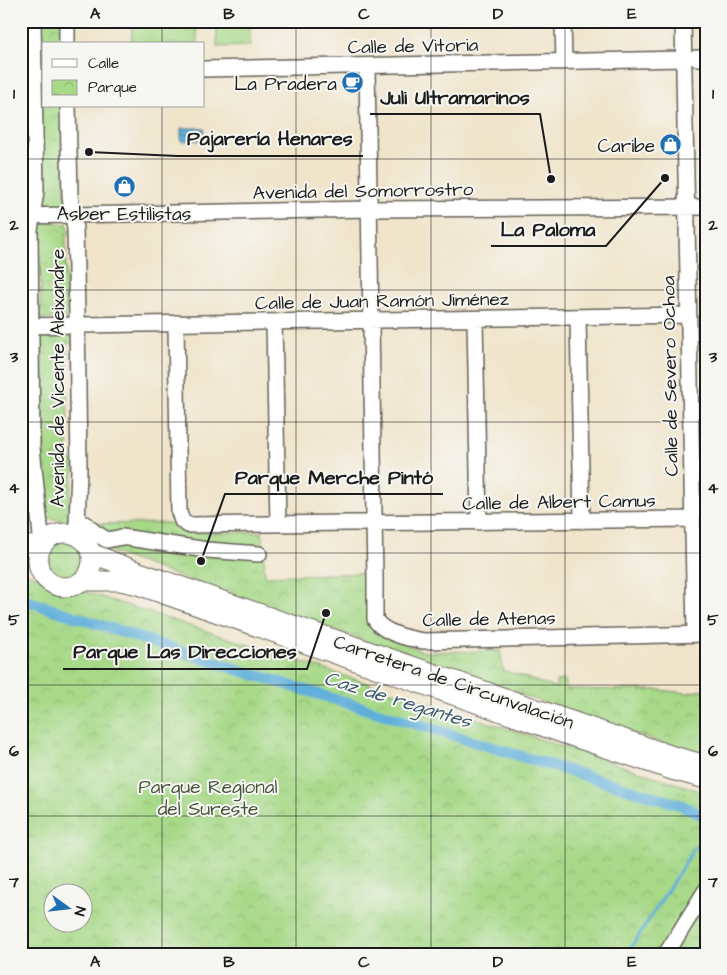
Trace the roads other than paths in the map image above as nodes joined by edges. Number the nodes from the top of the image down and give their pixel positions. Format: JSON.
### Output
{"nodes":[{"id":1,"x":33,"y":21,"type":"edge"},
{"id":2,"x":67,"y":21,"type":"edge"},
{"id":3,"x":563,"y":21,"type":"edge"},
{"id":4,"x":683,"y":21,"type":"edge"},
{"id":5,"x":67,"y":42,"type":"edge"},
{"id":6,"x":695,"y":59,"type":"edge"},
{"id":7,"x":564,"y":62,"type":"junction"},
{"id":8,"x":367,"y":66,"type":"junction"},
{"id":9,"x":205,"y":69,"type":"edge"},
{"id":10,"x":68,"y":108,"type":"edge"},
{"id":11,"x":706,"y":206,"type":"edge"},
{"id":12,"x":686,"y":207,"type":"junction"},
{"id":13,"x":369,"y":209,"type":"junction"},
{"id":14,"x":26,"y":216,"type":"edge"},
{"id":15,"x":72,"y":216,"type":"junction"},
{"id":16,"x":688,"y":315,"type":"junction"},
{"id":17,"x":578,"y":317,"type":"junction"},
{"id":18,"x":475,"y":318,"type":"junction"},
{"id":19,"x":371,"y":320,"type":"junction"},
{"id":20,"x":274,"y":322,"type":"junction"},
{"id":21,"x":176,"y":323,"type":"junction"},
{"id":22,"x":77,"y":325,"type":"junction"},
{"id":23,"x":26,"y":326,"type":"edge"},
{"id":24,"x":38,"y":518,"type":"junction"},
{"id":25,"x":692,"y":519,"type":"junction"},
{"id":26,"x":582,"y":521,"type":"junction"},
{"id":27,"x":479,"y":522,"type":"junction"},
{"id":28,"x":278,"y":524,"type":"junction"},
{"id":29,"x":374,"y":524,"type":"junction"},
{"id":30,"x":232,"y":532,"type":"dead end"},
{"id":31,"x":211,"y":533,"type":"dead end"},
{"id":32,"x":187,"y":535,"type":"junction"},
{"id":33,"x":86,"y":539,"type":"junction"},
{"id":34,"x":21,"y":540,"type":"edge"},
{"id":35,"x":21,"y":545,"type":"edge"},
{"id":36,"x":42,"y":546,"type":"junction"},
{"id":37,"x":217,"y":551,"type":"junction"},
{"id":38,"x":259,"y":554,"type":"dead end"},
{"id":39,"x":30,"y":564,"type":"edge"},
{"id":40,"x":82,"y":582,"type":"junction"},
{"id":41,"x":700,"y":634,"type":"edge"},
{"id":42,"x":706,"y":765,"type":"edge"},
{"id":43,"x":706,"y":779,"type":"edge"},
{"id":44,"x":706,"y":890,"type":"edge"},
{"id":45,"x":666,"y":954,"type":"edge"}],
"edges":[{"from":1,"to":14,"type":"street","name":"Avenida de Vicente Aleixandre"},
{"from":2,"to":5,"type":"street"},
{"from":3,"to":7,"type":"street"},
{"from":4,"to":6,"type":"street","name":"Calle de Severo Ochoa"},
{"from":6,"to":7,"type":"street","name":"Calle de Vitoria"},
{"from":6,"to":12,"type":"street","name":"Calle de Severo Ochoa"},
{"from":7,"to":8,"type":"street","name":"Calle de Vitoria"},
{"from":8,"to":9,"type":"street","name":"Calle de Vitoria"},
{"from":8,"to":13,"type":"street","name":"Calle de Atenas"},
{"from":10,"to":15,"type":"street","name":"Avenida de Vicente Aleixandre"},
{"from":11,"to":12,"type":"street","name":"Avenida del Somorrostro"},
{"from":12,"to":13,"type":"street","name":"Avenida del Somorrostro"},
{"from":12,"to":16,"type":"street","name":"Calle de Severo Ochoa"},
{"from":13,"to":15,"type":"street","name":"Avenida del Somorrostro"},
{"from":13,"to":19,"type":"street","name":"Calle de Atenas"},
{"from":14,"to":15,"type":"street","name":"Avenida del Somorrostro"},
{"from":14,"to":23,"type":"street","name":"Avenida de Vicente Aleixandre"},
{"from":15,"to":22,"type":"street","name":"Avenida de Vicente Aleixandre"},
{"from":16,"to":17,"type":"street","name":"Calle de Juan Ramón Jiménez"},
{"from":16,"to":25,"type":"street","name":"Calle de Severo Ochoa"},
{"from":17,"to":18,"type":"street","name":"Calle de Juan Ramón Jiménez"},
{"from":17,"to":26,"type":"street"},
{"from":18,"to":19,"type":"street","name":"Calle de Juan Ramón Jiménez"},
{"from":18,"to":27,"type":"street"},
{"from":19,"to":20,"type":"street","name":"Calle de Juan Ramón Jiménez"},
{"from":19,"to":29,"type":"street","name":"Calle de Atenas"},
{"from":20,"to":21,"type":"street","name":"Calle de Juan Ramón Jiménez"},
{"from":20,"to":28,"type":"street"},
{"from":21,"to":22,"type":"street","name":"Calle de Juan Ramón Jiménez"},
{"from":21,"to":32,"type":"street"},
{"from":22,"to":23,"type":"street","name":"Calle de Juan Ramón Jiménez"},
{"from":22,"to":33,"type":"street","name":"Avenida de Vicente Aleixandre"},
{"from":23,"to":24,"type":"street","name":"Avenida de Vicente Aleixandre"},
{"from":24,"to":34,"type":"street"},
{"from":24,"to":36,"type":"street","name":"Avenida de Vicente Aleixandre"},
{"from":25,"to":26,"type":"street","name":"Calle de Albert Camus"},
{"from":25,"to":41,"type":"street","name":"Calle de Severo Ochoa"},
{"from":26,"to":27,"type":"street","name":"Calle de Albert Camus"},
{"from":27,"to":29,"type":"street","name":"Calle de Albert Camus"},
{"from":28,"to":29,"type":"street","name":"Calle de Albert Camus"},
{"from":28,"to":32,"type":"street","name":"Calle de Albert Camus"},
{"from":29,"to":41,"type":"street","name":"Calle de Atenas"},
{"from":30,"to":37,"type":"street"},
{"from":31,"to":37,"type":"street"},
{"from":32,"to":33,"type":"street"},
{"from":32,"to":37,"type":"street"},
{"from":33,"to":36,"type":"main road"},
{"from":33,"to":40,"type":"main road"},
{"from":33,"to":42,"type":"main road","name":"Carretera de Circunvalación"},
{"from":35,"to":36,"type":"main road"},
{"from":36,"to":39,"type":"main road"},
{"from":37,"to":38,"type":"street"},
{"from":39,"to":40,"type":"main road"},
{"from":40,"to":43,"type":"main road","name":"Carretera de Circunvalación"},
{"from":44,"to":45,"type":"street"}]}
